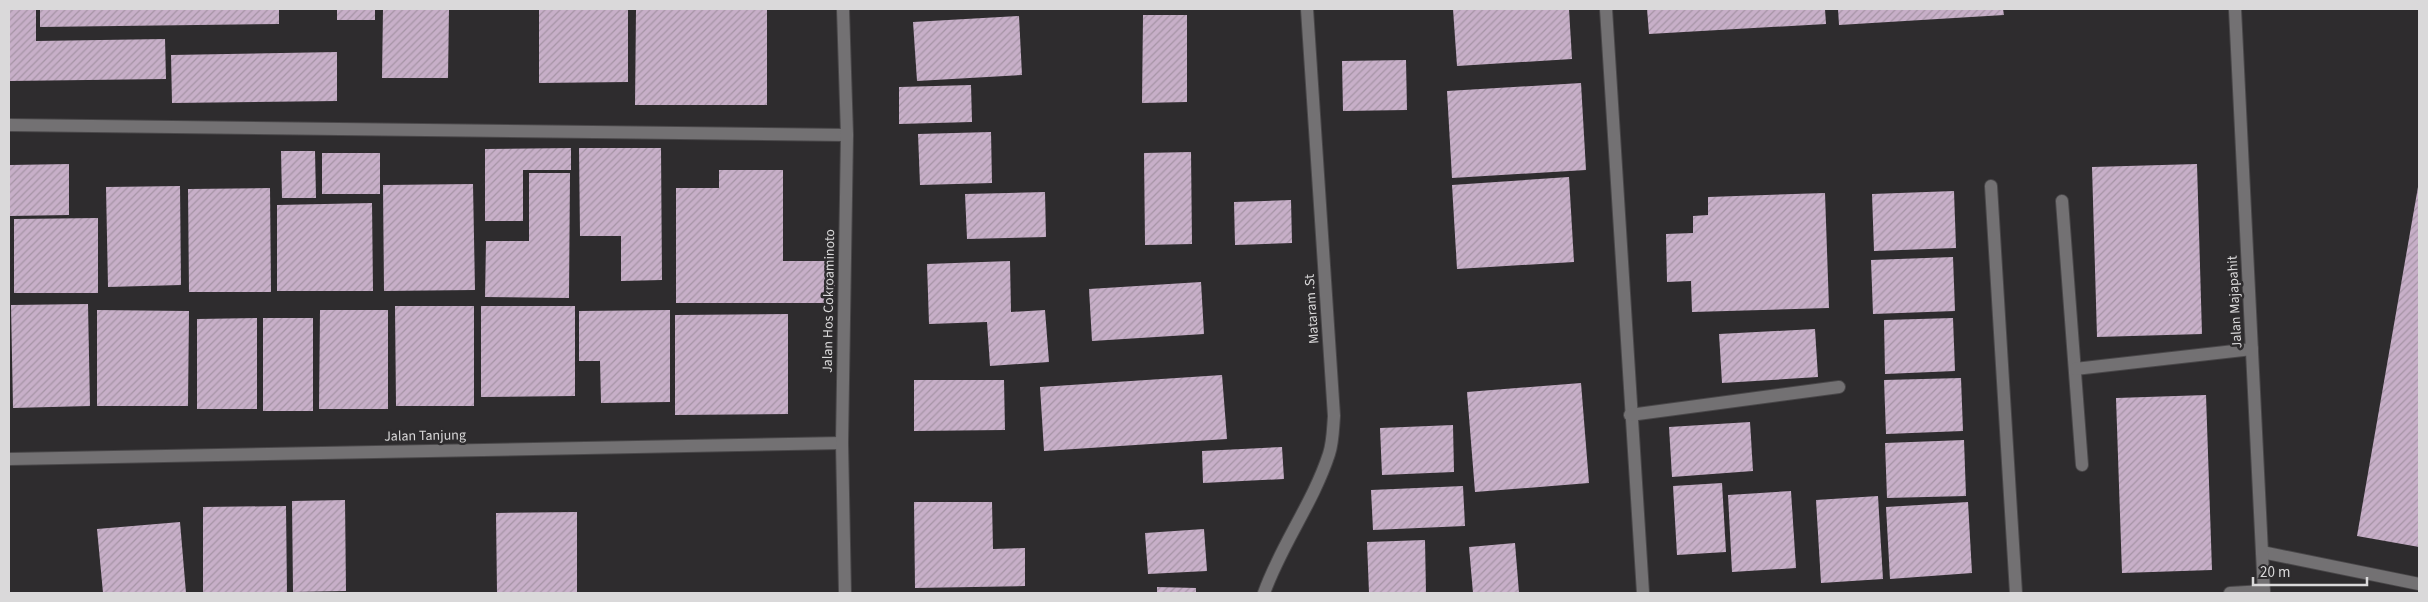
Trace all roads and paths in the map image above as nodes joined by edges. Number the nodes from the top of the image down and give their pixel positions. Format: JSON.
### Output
{"nodes":[{"id":1,"x":843,"y":9,"type":"edge"},
{"id":2,"x":1308,"y":9,"type":"edge"},
{"id":3,"x":1606,"y":9,"type":"edge"},
{"id":4,"x":2235,"y":9,"type":"edge"},
{"id":5,"x":9,"y":125,"type":"edge"},
{"id":6,"x":847,"y":135,"type":"junction"},
{"id":7,"x":1991,"y":186,"type":"dead end"},
{"id":8,"x":2062,"y":201,"type":"dead end"},
{"id":9,"x":2252,"y":349,"type":"junction"},
{"id":10,"x":2075,"y":369,"type":"junction"},
{"id":11,"x":1840,"y":387,"type":"dead end"},
{"id":12,"x":1630,"y":415,"type":"junction"},
{"id":13,"x":842,"y":444,"type":"junction"},
{"id":14,"x":9,"y":459,"type":"edge"},
{"id":15,"x":2082,"y":465,"type":"dead end"},
{"id":16,"x":2262,"y":552,"type":"junction"},
{"id":17,"x":2419,"y":584,"type":"edge"},
{"id":18,"x":2264,"y":592,"type":"edge"},
{"id":19,"x":845,"y":593,"type":"edge"},
{"id":20,"x":1264,"y":593,"type":"edge"},
{"id":21,"x":1643,"y":593,"type":"edge"},
{"id":22,"x":2016,"y":593,"type":"edge"},
{"id":23,"x":2230,"y":593,"type":"edge"}],
"edges":[{"from":1,"to":6,"type":"street","name":"Jalan Hos Cokroaminoto"},
{"from":2,"to":20,"type":"street","name":"Mataram .St"},
{"from":3,"to":12,"type":"street"},
{"from":4,"to":9,"type":"street","name":"Jalan Majapahit"},
{"from":5,"to":6,"type":"street"},
{"from":6,"to":13,"type":"street","name":"Jalan Hos Cokroaminoto"},
{"from":7,"to":22,"type":"street"},
{"from":8,"to":10,"type":"street"},
{"from":9,"to":10,"type":"street"},
{"from":9,"to":16,"type":"street","name":"Jalan Majapahit"},
{"from":10,"to":15,"type":"street"},
{"from":11,"to":12,"type":"street"},
{"from":12,"to":21,"type":"street"},
{"from":13,"to":14,"type":"street","name":"Jalan Tanjung"},
{"from":13,"to":19,"type":"street","name":"Jalan Hos Cokroaminoto"},
{"from":16,"to":17,"type":"street"},
{"from":16,"to":18,"type":"street","name":"Jalan Majapahit"},
{"from":18,"to":23,"type":"street"}]}
